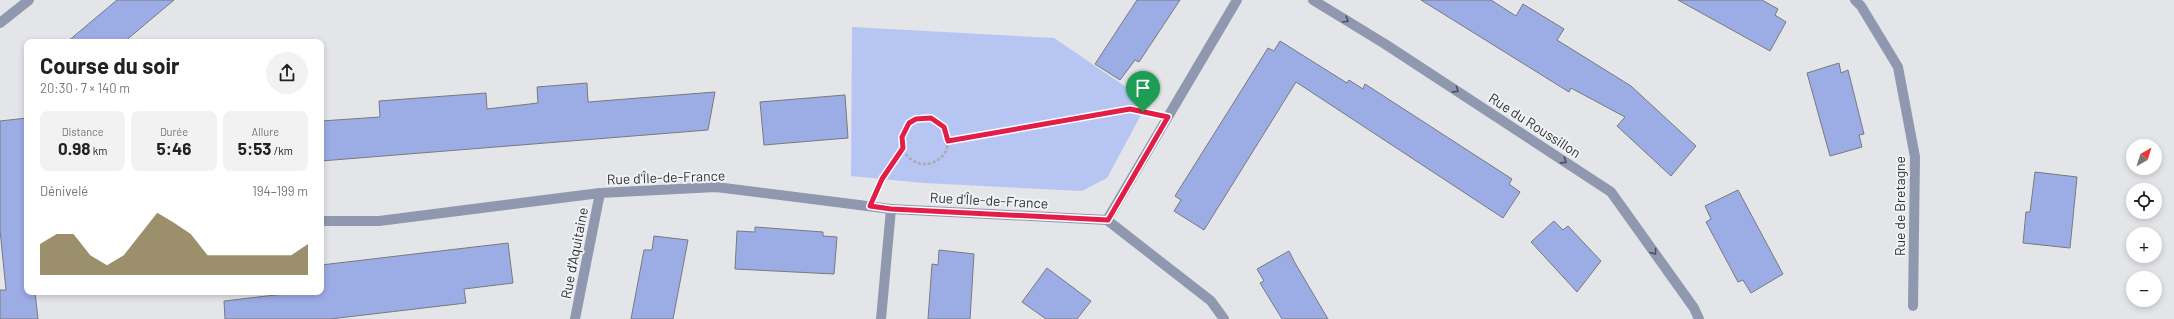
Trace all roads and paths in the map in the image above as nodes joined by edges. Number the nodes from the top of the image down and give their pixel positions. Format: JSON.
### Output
{"nodes":[{"id":1,"x":29,"y":0,"type":"edge"},
{"id":2,"x":1237,"y":0,"type":"edge"},
{"id":3,"x":1313,"y":0,"type":"edge"},
{"id":4,"x":1854,"y":0,"type":"edge"},
{"id":5,"x":0,"y":23,"type":"edge"},
{"id":6,"x":1168,"y":117,"type":"junction"},
{"id":7,"x":948,"y":141,"type":"junction"},
{"id":8,"x":903,"y":148,"type":"junction"},
{"id":9,"x":600,"y":193,"type":"junction"},
{"id":10,"x":870,"y":206,"type":"junction"},
{"id":11,"x":891,"y":209,"type":"junction"},
{"id":12,"x":1108,"y":220,"type":"junction"},
{"id":13,"x":324,"y":221,"type":"edge"},
{"id":14,"x":1913,"y":306,"type":"dead end"},
{"id":15,"x":575,"y":319,"type":"edge"},
{"id":16,"x":881,"y":319,"type":"edge"},
{"id":17,"x":1224,"y":319,"type":"edge"},
{"id":18,"x":1698,"y":319,"type":"edge"}],
"edges":[{"from":1,"to":5,"type":"street"},
{"from":2,"to":6,"type":"street"},
{"from":3,"to":18,"type":"street","name":"Rue du Roussillon","one_way":true},
{"from":4,"to":14,"type":"street","name":"Rue de Bretagne"},
{"from":6,"to":7,"type":"path"},
{"from":6,"to":12,"type":"street"},
{"from":7,"to":8,"type":"path"},
{"from":7,"to":8,"type":"path"},
{"from":8,"to":10,"type":"path"},
{"from":9,"to":10,"type":"street","name":"Rue d'Île-de-France"},
{"from":9,"to":13,"type":"street","name":"Rue d'Île-de-France"},
{"from":9,"to":15,"type":"street","name":"Rue d'Aquitaine"},
{"from":10,"to":11,"type":"street","name":"Rue d'Île-de-France"},
{"from":11,"to":12,"type":"street","name":"Rue d'Île-de-France"},
{"from":11,"to":16,"type":"street"},
{"from":12,"to":17,"type":"street"}]}
